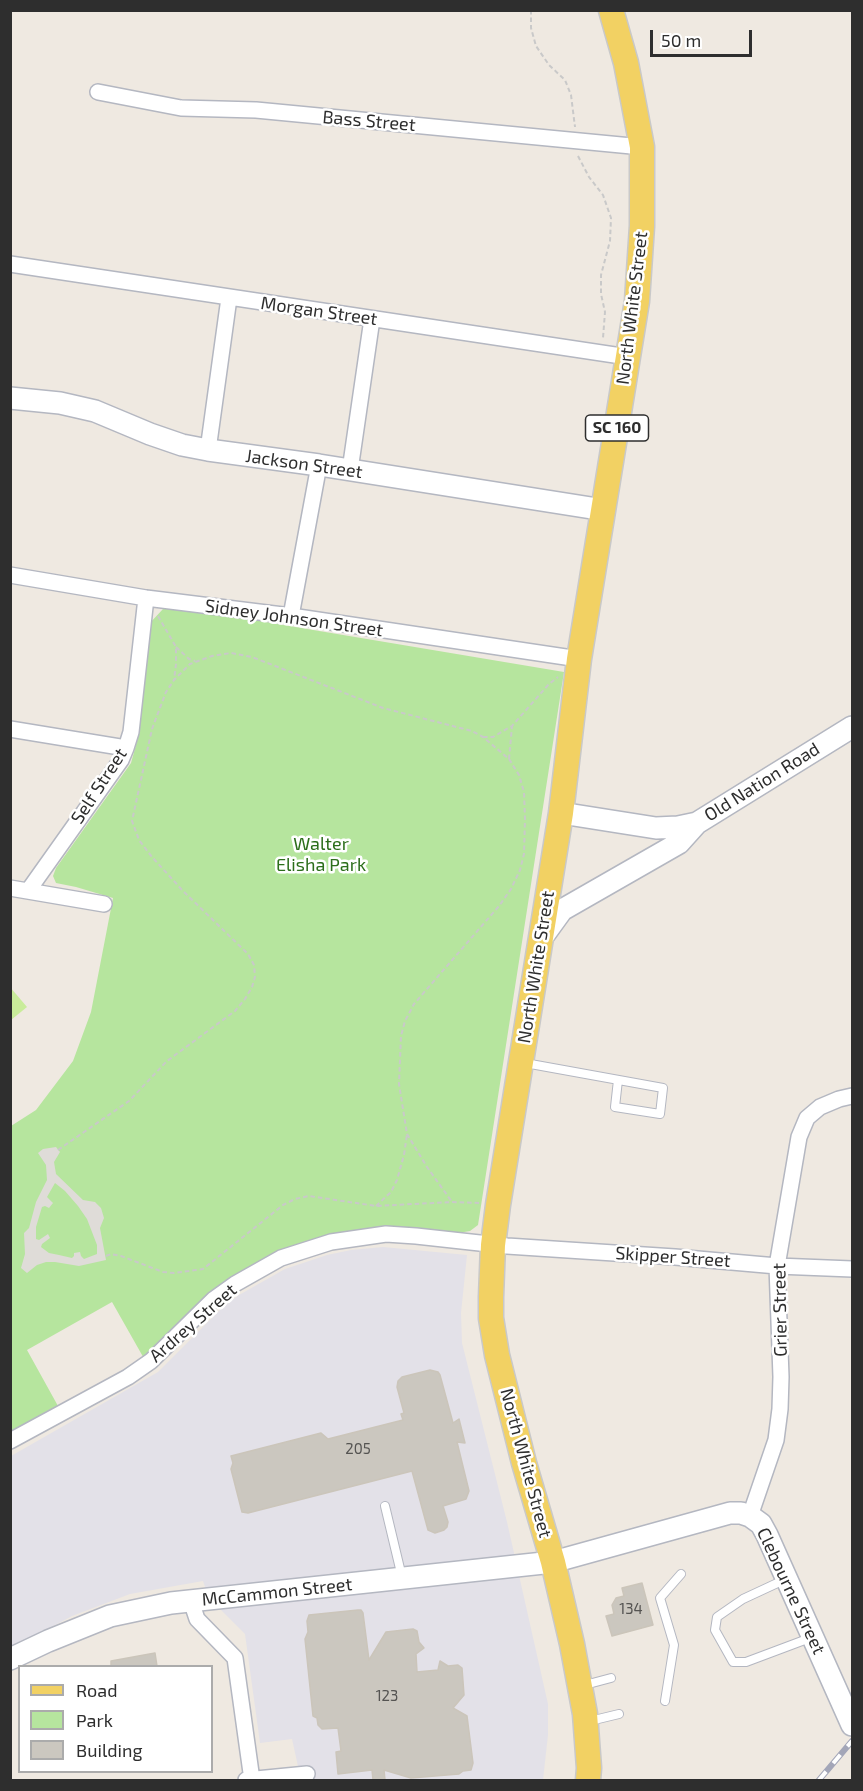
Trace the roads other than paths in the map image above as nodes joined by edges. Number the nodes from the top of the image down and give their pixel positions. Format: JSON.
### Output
{"nodes":[{"id":1,"x":611,"y":10,"type":"edge"},
{"id":2,"x":98,"y":92,"type":"dead end"},
{"id":3,"x":642,"y":147,"type":"junction"},
{"id":4,"x":10,"y":264,"type":"edge"},
{"id":5,"x":230,"y":298,"type":"junction"},
{"id":6,"x":372,"y":319,"type":"junction"},
{"id":7,"x":628,"y":357,"type":"junction"},
{"id":8,"x":10,"y":398,"type":"edge"},
{"id":9,"x":208,"y":450,"type":"junction"},
{"id":10,"x":319,"y":465,"type":"junction"},
{"id":11,"x":350,"y":470,"type":"junction"},
{"id":12,"x":604,"y":510,"type":"junction"},
{"id":13,"x":10,"y":574,"type":"edge"},
{"id":14,"x":146,"y":598,"type":"junction"},
{"id":15,"x":291,"y":616,"type":"junction"},
{"id":16,"x":572,"y":665,"type":"junction"},
{"id":17,"x":852,"y":727,"type":"edge"},
{"id":18,"x":10,"y":729,"type":"edge"},
{"id":19,"x":126,"y":748,"type":"junction"},
{"id":20,"x":561,"y":813,"type":"junction"},
{"id":21,"x":697,"y":823,"type":"junction"},
{"id":22,"x":10,"y":888,"type":"edge"},
{"id":23,"x":28,"y":891,"type":"junction"},
{"id":24,"x":104,"y":904,"type":"dead end"},
{"id":25,"x":541,"y":939,"type":"junction"},
{"id":26,"x":521,"y":1062,"type":"junction"},
{"id":27,"x":618,"y":1080,"type":"junction"},
{"id":28,"x":852,"y":1096,"type":"edge"},
{"id":29,"x":493,"y":1245,"type":"junction"},
{"id":30,"x":777,"y":1266,"type":"junction"},
{"id":31,"x":852,"y":1269,"type":"edge"},
{"id":32,"x":10,"y":1441,"type":"edge"},
{"id":33,"x":385,"y":1506,"type":"dead end"},
{"id":34,"x":750,"y":1516,"type":"junction"},
{"id":35,"x":553,"y":1562,"type":"junction"},
{"id":36,"x":681,"y":1574,"type":"dead end"},
{"id":37,"x":402,"y":1578,"type":"junction"},
{"id":38,"x":787,"y":1579,"type":"junction"},
{"id":39,"x":191,"y":1601,"type":"junction"},
{"id":40,"x":813,"y":1637,"type":"junction"},
{"id":41,"x":10,"y":1659,"type":"edge"},
{"id":42,"x":611,"y":1678,"type":"dead end"},
{"id":43,"x":580,"y":1686,"type":"junction"},
{"id":44,"x":665,"y":1701,"type":"dead end"},
{"id":45,"x":619,"y":1714,"type":"dead end"},
{"id":46,"x":586,"y":1723,"type":"junction"},
{"id":47,"x":852,"y":1725,"type":"edge"},
{"id":48,"x":307,"y":1774,"type":"dead end"},
{"id":49,"x":246,"y":1780,"type":"edge"},
{"id":50,"x":252,"y":1780,"type":"edge"},
{"id":51,"x":588,"y":1780,"type":"edge"}],
"edges":[{"from":1,"to":3,"type":"main road","name":"North White Street"},
{"from":2,"to":3,"type":"street","name":"Bass Street"},
{"from":3,"to":7,"type":"main road","name":"North White Street","number":"SC 160"},
{"from":4,"to":5,"type":"street","name":"Morgan Street"},
{"from":5,"to":6,"type":"street","name":"Morgan Street"},
{"from":5,"to":9,"type":"street"},
{"from":6,"to":7,"type":"street","name":"Morgan Street"},
{"from":6,"to":11,"type":"street"},
{"from":7,"to":12,"type":"main road","name":"North White Street","number":"SC 160"},
{"from":8,"to":9,"type":"street","name":"Jackson Street"},
{"from":9,"to":10,"type":"street","name":"Jackson Street"},
{"from":10,"to":11,"type":"street","name":"Jackson Street"},
{"from":10,"to":15,"type":"street"},
{"from":11,"to":12,"type":"street","name":"Jackson Street"},
{"from":12,"to":16,"type":"main road","name":"North White Street","number":"SC 160"},
{"from":13,"to":14,"type":"street","name":"Sidney Johnson Street"},
{"from":14,"to":15,"type":"street","name":"Sidney Johnson Street"},
{"from":14,"to":19,"type":"street","name":"Self Street"},
{"from":15,"to":16,"type":"street","name":"Sidney Johnson Street"},
{"from":16,"to":20,"type":"main road","name":"North White Street","number":"SC 160"},
{"from":17,"to":21,"type":"street","name":"Old Nation Road"},
{"from":18,"to":19,"type":"street"},
{"from":19,"to":23,"type":"street","name":"Self Street"},
{"from":20,"to":21,"type":"street","name":"Old Nation Road"},
{"from":20,"to":25,"type":"main road","name":"North White Street"},
{"from":21,"to":25,"type":"street"},
{"from":22,"to":23,"type":"street"},
{"from":23,"to":24,"type":"street"},
{"from":25,"to":26,"type":"main road","name":"North White Street"},
{"from":26,"to":27,"type":"lane"},
{"from":26,"to":29,"type":"main road","name":"North White Street"},
{"from":27,"to":27,"type":"lane"},
{"from":28,"to":30,"type":"street","name":"Grier Street"},
{"from":29,"to":30,"type":"street","name":"Skipper Street"},
{"from":29,"to":32,"type":"street","name":"Ardrey Street"},
{"from":29,"to":35,"type":"main road","name":"North White Street"},
{"from":30,"to":31,"type":"street","name":"Skipper Street"},
{"from":30,"to":34,"type":"street","name":"Grier Street"},
{"from":33,"to":37,"type":"lane"},
{"from":34,"to":35,"type":"street","name":"Clebourne Street"},
{"from":34,"to":38,"type":"street","name":"Clebourne Street"},
{"from":35,"to":37,"type":"street","name":"McCammon Street"},
{"from":35,"to":43,"type":"main road","name":"North White Street"},
{"from":36,"to":44,"type":"lane"},
{"from":37,"to":39,"type":"street","name":"McCammon Street"},
{"from":38,"to":40,"type":"street","name":"Clebourne Street"},
{"from":38,"to":40,"type":"lane"},
{"from":39,"to":41,"type":"street","name":"McCammon Street"},
{"from":39,"to":50,"type":"street"},
{"from":40,"to":47,"type":"street","name":"Clebourne Street"},
{"from":42,"to":43,"type":"lane"},
{"from":43,"to":46,"type":"main road","name":"North White Street"},
{"from":45,"to":46,"type":"lane"},
{"from":46,"to":51,"type":"main road","name":"North White Street"},
{"from":48,"to":50,"type":"street"},
{"from":49,"to":50,"type":"street"}]}
